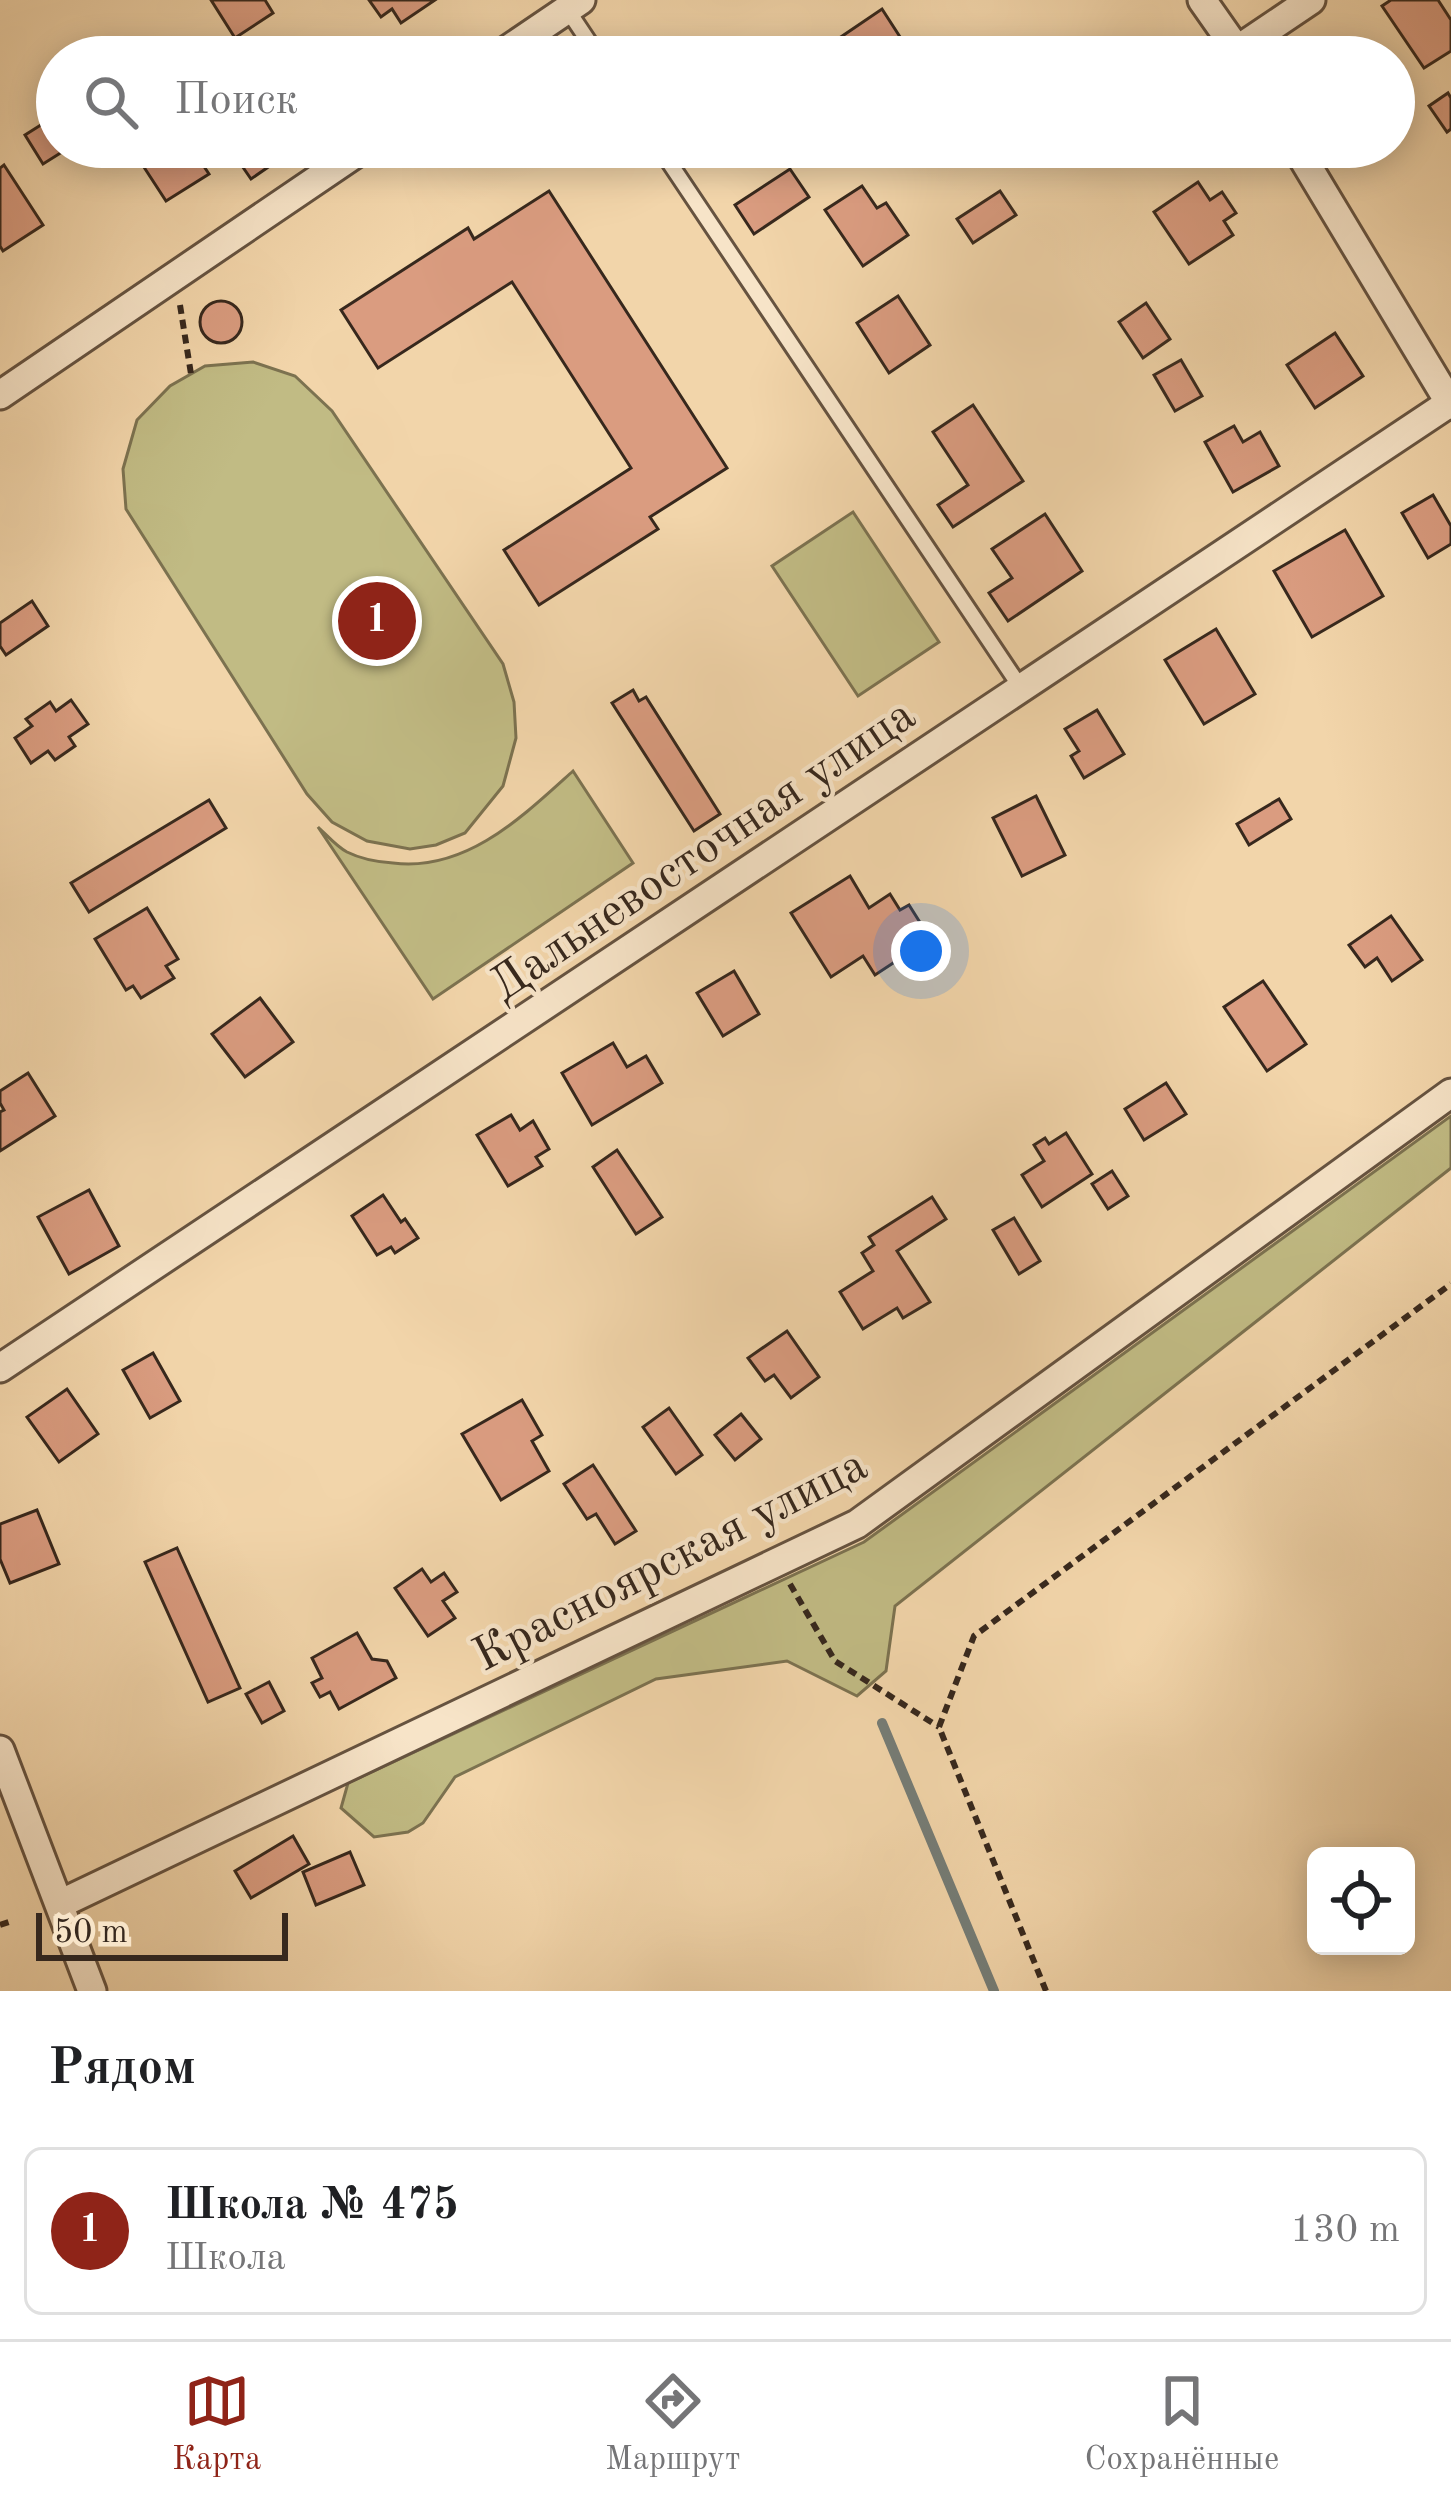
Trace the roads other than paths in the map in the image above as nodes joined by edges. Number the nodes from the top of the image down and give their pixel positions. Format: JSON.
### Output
{"nodes":[{"id":1,"x":1202,"y":0,"type":"edge"},
{"id":2,"x":1311,"y":0,"type":"edge"},
{"id":3,"x":574,"y":5,"type":"edge"},
{"id":4,"x":528,"y":36,"type":"edge"},
{"id":5,"x":589,"y":36,"type":"edge"},
{"id":6,"x":1228,"y":36,"type":"edge"},
{"id":7,"x":1263,"y":36,"type":"edge"},
{"id":8,"x":334,"y":168,"type":"edge"},
{"id":9,"x":673,"y":168,"type":"edge"},
{"id":10,"x":1309,"y":168,"type":"edge"},
{"id":11,"x":0,"y":395,"type":"edge"},
{"id":12,"x":1451,"y":403,"type":"edge"},
{"id":13,"x":1022,"y":688,"type":"junction"},
{"id":14,"x":1451,"y":1094,"type":"edge"},
{"id":15,"x":0,"y":1368,"type":"edge"},
{"id":16,"x":0,"y":1750,"type":"edge"},
{"id":17,"x":60,"y":1904,"type":"junction"},
{"id":18,"x":92,"y":1991,"type":"edge"}],
"edges":[{"from":1,"to":6,"type":"street"},
{"from":2,"to":7,"type":"street"},
{"from":3,"to":4,"type":"street"},
{"from":3,"to":5,"type":"lane"},
{"from":8,"to":11,"type":"street"},
{"from":9,"to":13,"type":"lane"},
{"from":10,"to":12,"type":"street"},
{"from":12,"to":13,"type":"street","name":"Дальневосточная улица"},
{"from":13,"to":15,"type":"street","name":"Дальневосточная улица"},
{"from":14,"to":17,"type":"street","name":"Красноярская улица"},
{"from":16,"to":17,"type":"street"},
{"from":17,"to":18,"type":"street"}]}
